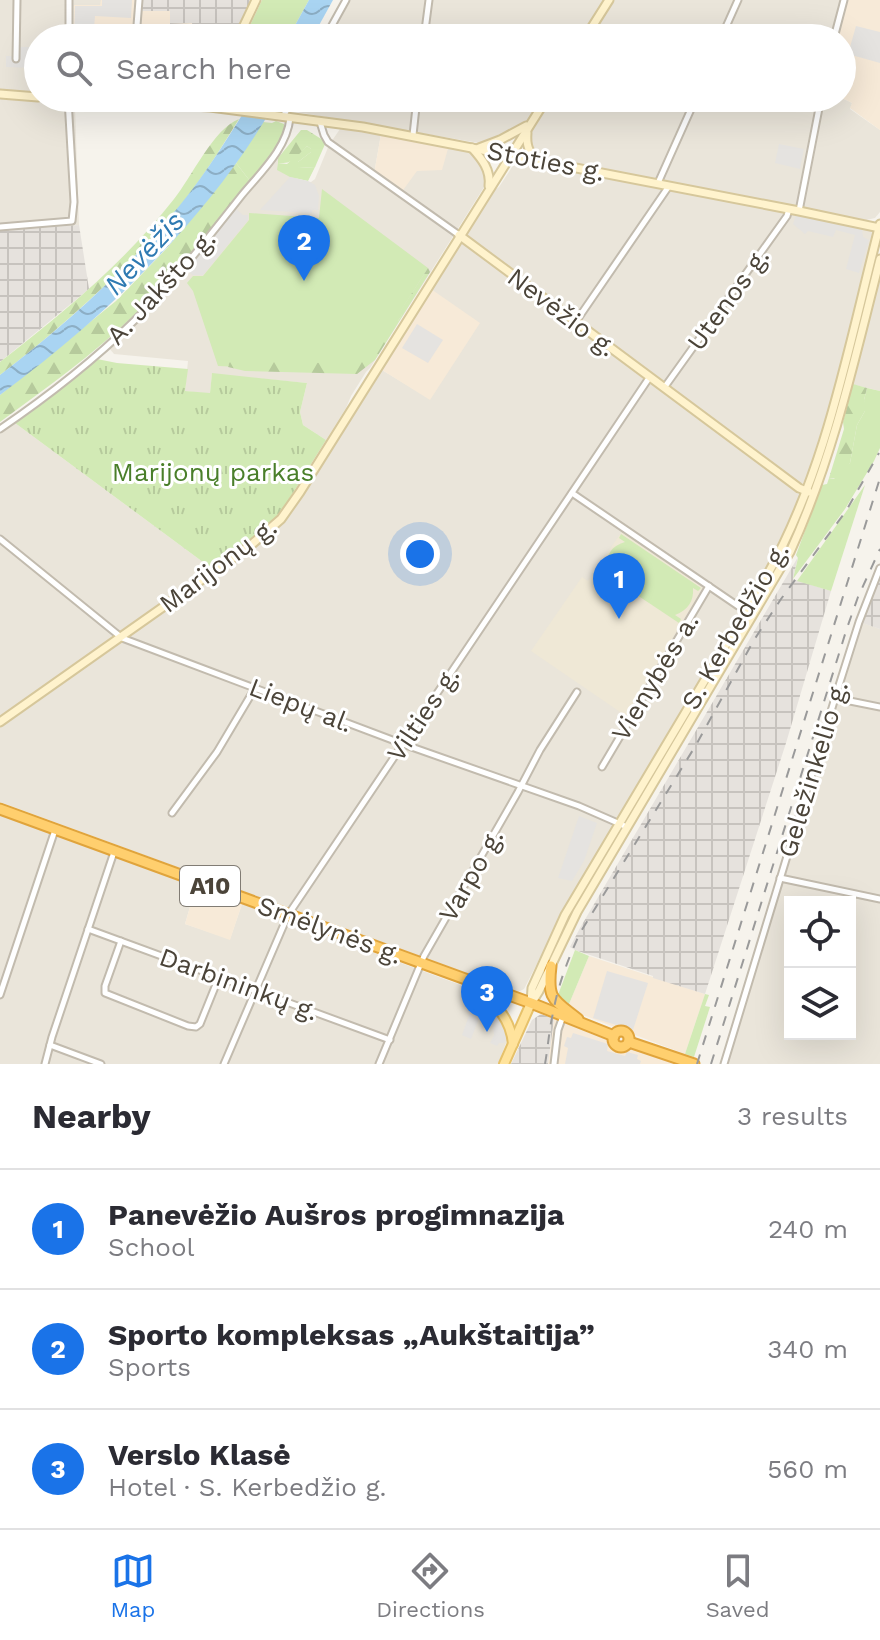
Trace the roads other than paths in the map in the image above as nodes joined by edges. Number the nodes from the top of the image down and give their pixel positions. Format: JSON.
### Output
{"nodes":[{"id":1,"x":17,"y":0,"type":"edge"},
{"id":2,"x":69,"y":0,"type":"edge"},
{"id":3,"x":139,"y":0,"type":"edge"},
{"id":4,"x":256,"y":0,"type":"edge"},
{"id":5,"x":346,"y":0,"type":"edge"},
{"id":6,"x":429,"y":0,"type":"edge"},
{"id":7,"x":609,"y":0,"type":"edge"},
{"id":8,"x":738,"y":0,"type":"edge"},
{"id":9,"x":844,"y":0,"type":"edge"},
{"id":10,"x":69,"y":24,"type":"edge"},
{"id":11,"x":138,"y":24,"type":"edge"},
{"id":12,"x":245,"y":24,"type":"edge"},
{"id":13,"x":333,"y":24,"type":"edge"},
{"id":14,"x":426,"y":24,"type":"edge"},
{"id":15,"x":594,"y":24,"type":"edge"},
{"id":16,"x":727,"y":24,"type":"edge"},
{"id":17,"x":838,"y":24,"type":"edge"},
{"id":18,"x":16,"y":59,"type":"dead end"},
{"id":19,"x":0,"y":94,"type":"edge"},
{"id":20,"x":24,"y":96,"type":"edge"},
{"id":21,"x":69,"y":112,"type":"edge"},
{"id":22,"x":244,"y":112,"type":"edge"},
{"id":23,"x":289,"y":112,"type":"edge"},
{"id":24,"x":415,"y":112,"type":"edge"},
{"id":25,"x":538,"y":112,"type":"edge"},
{"id":26,"x":690,"y":112,"type":"edge"},
{"id":27,"x":818,"y":112,"type":"edge"},
{"id":28,"x":287,"y":118,"type":"junction"},
{"id":29,"x":320,"y":121,"type":"junction"},
{"id":30,"x":529,"y":125,"type":"junction"},
{"id":31,"x":413,"y":135,"type":"junction"},
{"id":32,"x":474,"y":147,"type":"junction"},
{"id":33,"x":511,"y":155,"type":"junction"},
{"id":34,"x":540,"y":161,"type":"junction"},
{"id":35,"x":658,"y":183,"type":"junction"},
{"id":36,"x":669,"y":185,"type":"junction"},
{"id":37,"x":488,"y":190,"type":"junction"},
{"id":38,"x":789,"y":209,"type":"junction"},
{"id":39,"x":799,"y":211,"type":"junction"},
{"id":40,"x":0,"y":227,"type":"edge"},
{"id":41,"x":880,"y":227,"type":"edge"},
{"id":42,"x":459,"y":235,"type":"junction"},
{"id":43,"x":880,"y":259,"type":"edge"},
{"id":44,"x":575,"y":323,"type":"junction"},
{"id":45,"x":649,"y":378,"type":"junction"},
{"id":46,"x":664,"y":388,"type":"junction"},
{"id":47,"x":0,"y":429,"type":"edge"},
{"id":48,"x":810,"y":492,"type":"junction"},
{"id":49,"x":572,"y":493,"type":"junction"},
{"id":50,"x":0,"y":539,"type":"edge"},
{"id":51,"x":880,"y":568,"type":"edge"},
{"id":52,"x":709,"y":586,"type":"junction"},
{"id":53,"x":738,"y":606,"type":"dead end"},
{"id":54,"x":122,"y":638,"type":"junction"},
{"id":55,"x":255,"y":688,"type":"junction"},
{"id":56,"x":577,"y":692,"type":"dead end"},
{"id":57,"x":835,"y":698,"type":"junction"},
{"id":58,"x":880,"y":707,"type":"edge"},
{"id":59,"x":0,"y":722,"type":"edge"},
{"id":60,"x":403,"y":744,"type":"junction"},
{"id":61,"x":602,"y":767,"type":"dead end"},
{"id":62,"x":522,"y":787,"type":"junction"},
{"id":63,"x":0,"y":809,"type":"edge"},
{"id":64,"x":172,"y":813,"type":"dead end"},
{"id":65,"x":624,"y":825,"type":"junction"},
{"id":66,"x":55,"y":830,"type":"junction"},
{"id":67,"x":114,"y":851,"type":"junction"},
{"id":68,"x":780,"y":878,"type":"junction"},
{"id":69,"x":880,"y":899,"type":"edge"},
{"id":70,"x":288,"y":915,"type":"junction"},
{"id":71,"x":88,"y":929,"type":"junction"},
{"id":72,"x":121,"y":941,"type":"junction"},
{"id":73,"x":421,"y":963,"type":"junction"},
{"id":74,"x":551,"y":966,"type":"junction"},
{"id":75,"x":219,"y":977,"type":"junction"},
{"id":76,"x":467,"y":980,"type":"junction"},
{"id":77,"x":254,"y":990,"type":"junction"},
{"id":78,"x":0,"y":995,"type":"edge"},
{"id":79,"x":531,"y":1003,"type":"junction"},
{"id":80,"x":563,"y":1016,"type":"junction"},
{"id":81,"x":584,"y":1024,"type":"junction"},
{"id":82,"x":390,"y":1040,"type":"junction"},
{"id":83,"x":513,"y":1044,"type":"junction"},
{"id":84,"x":50,"y":1045,"type":"junction"},
{"id":85,"x":45,"y":1064,"type":"edge"},
{"id":86,"x":101,"y":1064,"type":"edge"},
{"id":87,"x":224,"y":1064,"type":"edge"},
{"id":88,"x":379,"y":1064,"type":"edge"},
{"id":89,"x":504,"y":1064,"type":"edge"},
{"id":90,"x":554,"y":1064,"type":"edge"},
{"id":91,"x":694,"y":1064,"type":"edge"},
{"id":92,"x":724,"y":1064,"type":"edge"}],
"edges":[{"from":1,"to":18,"type":"street"},
{"from":2,"to":10,"type":"street"},
{"from":3,"to":11,"type":"street"},
{"from":4,"to":12,"type":"main road"},
{"from":5,"to":13,"type":"street"},
{"from":6,"to":14,"type":"street"},
{"from":7,"to":15,"type":"main road"},
{"from":8,"to":16,"type":"street"},
{"from":9,"to":17,"type":"street"},
{"from":19,"to":20,"type":"main road"},
{"from":21,"to":40,"type":"street"},
{"from":22,"to":28,"type":"main road","name":"Stoties g."},
{"from":23,"to":28,"type":"street","name":"A. Jakšto g."},
{"from":24,"to":31,"type":"street"},
{"from":25,"to":30,"type":"main road","name":"Marijonų g."},
{"from":26,"to":35,"type":"street"},
{"from":27,"to":39,"type":"street"},
{"from":28,"to":29,"type":"main road","name":"Stoties g."},
{"from":28,"to":47,"type":"street","name":"A. Jakšto g."},
{"from":29,"to":31,"type":"main road","name":"Stoties g."},
{"from":29,"to":42,"type":"street","name":"Nevėžio g."},
{"from":30,"to":32,"type":"main road"},
{"from":30,"to":33,"type":"main road","name":"Marijonų g."},
{"from":30,"to":34,"type":"main road"},
{"from":31,"to":32,"type":"main road","name":"Stoties g."},
{"from":32,"to":33,"type":"main road","name":"Stoties g."},
{"from":32,"to":37,"type":"main road"},
{"from":33,"to":34,"type":"main road","name":"Stoties g."},
{"from":33,"to":37,"type":"main road","name":"Marijonų g."},
{"from":34,"to":35,"type":"main road","name":"Stoties g."},
{"from":35,"to":36,"type":"main road","name":"Stoties g."},
{"from":36,"to":38,"type":"main road","name":"Stoties g."},
{"from":36,"to":44,"type":"street"},
{"from":37,"to":42,"type":"main road","name":"Marijonų g."},
{"from":38,"to":39,"type":"main road","name":"Stoties g."},
{"from":38,"to":46,"type":"street","name":"Utenos g."},
{"from":39,"to":41,"type":"main road","name":"Stoties g."},
{"from":41,"to":48,"type":"main road","name":"S. Kerbedžio g."},
{"from":42,"to":44,"type":"main road","name":"Nevėžio g."},
{"from":42,"to":54,"type":"main road","name":"Marijonų g."},
{"from":43,"to":48,"type":"main road","name":"S. Kerbedžio g."},
{"from":44,"to":45,"type":"main road","name":"Nevėžio g."},
{"from":45,"to":46,"type":"main road","name":"Nevėžio g."},
{"from":45,"to":49,"type":"street","name":"Vilties g."},
{"from":46,"to":48,"type":"main road","name":"Nevėžio g."},
{"from":48,"to":65,"type":"main road","name":"S. Kerbedžio g."},
{"from":49,"to":52,"type":"street","name":"Vienybės a."},
{"from":49,"to":60,"type":"street","name":"Vilties g."},
{"from":50,"to":54,"type":"street","name":"Liepų al."},
{"from":51,"to":57,"type":"street","name":"Geležinkelio g."},
{"from":52,"to":53,"type":"street","name":"Vienybės a."},
{"from":52,"to":61,"type":"street","name":"Vienybės a."},
{"from":54,"to":55,"type":"street","name":"Liepų al."},
{"from":54,"to":59,"type":"main road","name":"Marijonų g."},
{"from":55,"to":60,"type":"street","name":"Liepų al."},
{"from":55,"to":64,"type":"street"},
{"from":56,"to":62,"type":"street","name":"Varpo g."},
{"from":57,"to":58,"type":"street"},
{"from":57,"to":68,"type":"street","name":"Geležinkelio g."},
{"from":60,"to":62,"type":"street","name":"Liepų al."},
{"from":60,"to":70,"type":"street","name":"Vilties g."},
{"from":62,"to":65,"type":"street","name":"Liepų al."},
{"from":62,"to":73,"type":"street","name":"Varpo g."},
{"from":63,"to":66,"type":"highway","name":"Smėlynės g.","number":"A10"},
{"from":65,"to":74,"type":"main road","name":"S. Kerbedžio g."},
{"from":65,"to":79,"type":"main road","name":"S. Kerbedžio g."},
{"from":66,"to":67,"type":"highway","name":"Smėlynės g.","number":"A10"},
{"from":66,"to":78,"type":"street"},
{"from":67,"to":70,"type":"highway","name":"Smėlynės g.","number":"A10"},
{"from":67,"to":71,"type":"street"},
{"from":68,"to":69,"type":"street"},
{"from":68,"to":92,"type":"street","name":"Geležinkelio g."},
{"from":70,"to":73,"type":"highway","name":"Smėlynės g.","number":"A10"},
{"from":70,"to":77,"type":"street","name":"Vilties g."},
{"from":71,"to":72,"type":"street","name":"Darbininkų g."},
{"from":71,"to":84,"type":"street"},
{"from":72,"to":75,"type":"street","name":"Darbininkų g."},
{"from":72,"to":75,"type":"street"},
{"from":73,"to":76,"type":"highway","name":"Smėlynės g.","number":"A10"},
{"from":73,"to":82,"type":"street","name":"Varpo g."},
{"from":74,"to":79,"type":"main road","name":"S. Kerbedžio g."},
{"from":74,"to":81,"type":"highway"},
{"from":75,"to":77,"type":"street","name":"Darbininkų g."},
{"from":76,"to":79,"type":"highway","name":"Smėlynės g.","number":"A10"},
{"from":76,"to":83,"type":"main road"},
{"from":77,"to":82,"type":"street","name":"Darbininkų g."},
{"from":77,"to":87,"type":"street","name":"Vilties g."},
{"from":79,"to":80,"type":"highway","name":"Smėlynės g.","number":"A10"},
{"from":79,"to":83,"type":"main road","name":"S. Kerbedžio g."},
{"from":80,"to":81,"type":"highway","name":"Smėlynės g.","number":"A10"},
{"from":80,"to":90,"type":"street"},
{"from":81,"to":91,"type":"highway","name":"Smėlynės g.","number":"A10"},
{"from":82,"to":88,"type":"street","name":"Varpo g."},
{"from":83,"to":89,"type":"main road","name":"S. Kerbedžio g."},
{"from":84,"to":85,"type":"street"},
{"from":84,"to":86,"type":"street"}]}
